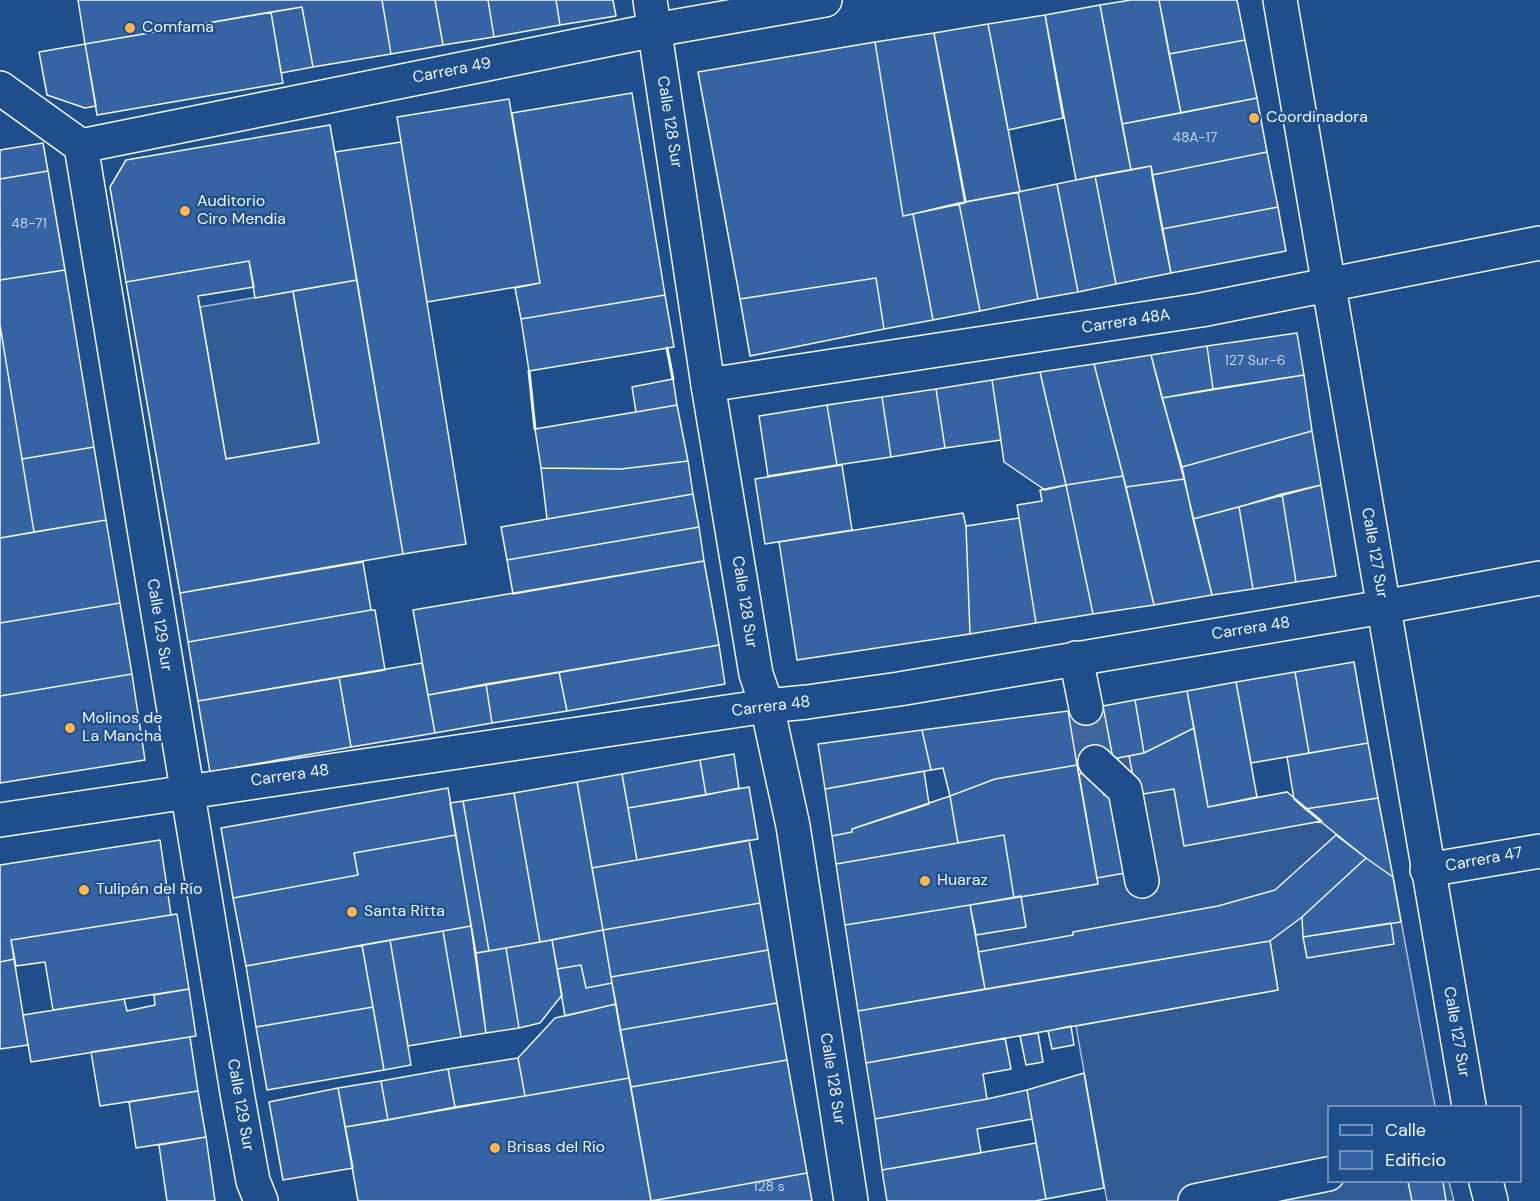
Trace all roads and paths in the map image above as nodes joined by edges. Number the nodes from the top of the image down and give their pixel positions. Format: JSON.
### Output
{"nodes":[{"id":1,"x":825,"y":0,"type":"edge"},
{"id":2,"x":1280,"y":0,"type":"edge"},
{"id":3,"x":652,"y":15,"type":"edge"},
{"id":4,"x":0,"y":87,"type":"edge"},
{"id":5,"x":81,"y":146,"type":"junction"},
{"id":6,"x":1540,"y":243,"type":"edge"},
{"id":7,"x":1329,"y":285,"type":"junction"},
{"id":8,"x":708,"y":385,"type":"junction"},
{"id":9,"x":1540,"y":578,"type":"edge"},
{"id":10,"x":1383,"y":607,"type":"junction"},
{"id":11,"x":1076,"y":658,"type":"junction"},
{"id":12,"x":767,"y":706,"type":"junction"},
{"id":13,"x":1086,"y":708,"type":"tunnel mouth"},
{"id":14,"x":1095,"y":762,"type":"tunnel mouth"},
{"id":15,"x":186,"y":792,"type":"junction"},
{"id":16,"x":0,"y":820,"type":"edge"},
{"id":17,"x":1540,"y":850,"type":"edge"},
{"id":18,"x":1427,"y":870,"type":"junction"},
{"id":19,"x":1142,"y":880,"type":"dead end"},
{"id":20,"x":1468,"y":1105,"type":"edge"},
{"id":21,"x":1327,"y":1174,"type":"edge"},
{"id":22,"x":1486,"y":1183,"type":"edge"},
{"id":23,"x":261,"y":1201,"type":"edge"},
{"id":24,"x":851,"y":1201,"type":"edge"},
{"id":25,"x":1195,"y":1201,"type":"edge"},
{"id":26,"x":1491,"y":1201,"type":"edge"}],
"edges":[{"from":1,"to":3,"type":"street","name":"Carrera 49"},
{"from":2,"to":7,"type":"street","name":"Calle 127 Sur"},
{"from":3,"to":5,"type":"street","name":"Carrera 49"},
{"from":3,"to":8,"type":"street","name":"Calle 128 Sur"},
{"from":4,"to":5,"type":"street"},
{"from":5,"to":15,"type":"street","name":"Calle 129 Sur"},
{"from":6,"to":7,"type":"street","name":"Carrera 48A"},
{"from":7,"to":8,"type":"street","name":"Carrera 48A"},
{"from":7,"to":10,"type":"street","name":"Calle 127 Sur"},
{"from":8,"to":12,"type":"street","name":"Calle 128 Sur"},
{"from":9,"to":10,"type":"street","name":"Carrera 48"},
{"from":10,"to":11,"type":"street","name":"Carrera 48"},
{"from":10,"to":18,"type":"street","name":"Calle 127 Sur"},
{"from":11,"to":12,"type":"street","name":"Carrera 48"},
{"from":11,"to":13,"type":"street"},
{"from":12,"to":15,"type":"street","name":"Carrera 48"},
{"from":12,"to":24,"type":"street","name":"Calle 128 Sur"},
{"from":14,"to":19,"type":"street"},
{"from":15,"to":16,"type":"street","name":"Carrera 48"},
{"from":15,"to":23,"type":"street","name":"Calle 129 Sur"},
{"from":17,"to":18,"type":"street","name":"Carrera 47"},
{"from":18,"to":20,"type":"street","name":"Calle 127 Sur"},
{"from":21,"to":25,"type":"street"},
{"from":22,"to":26,"type":"street"}]}
